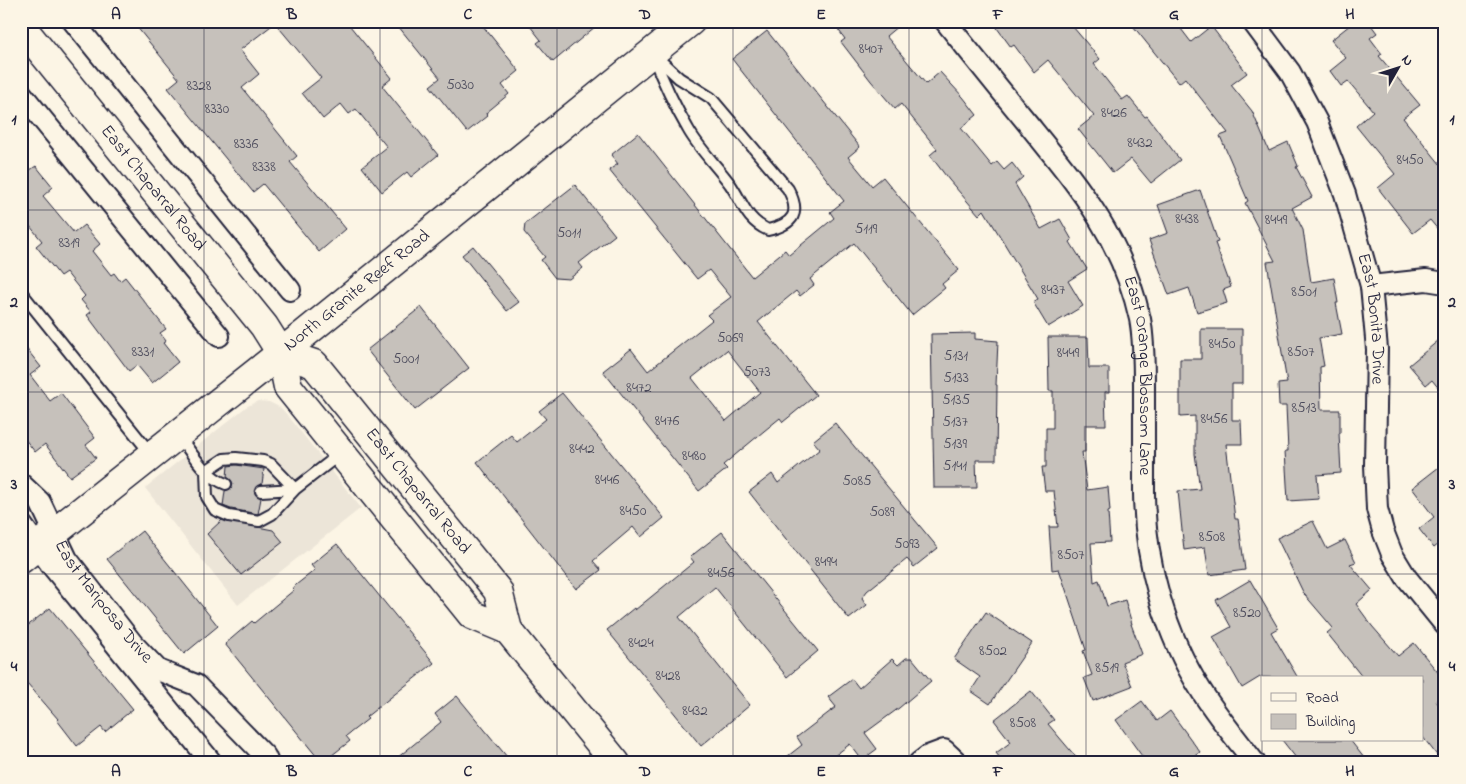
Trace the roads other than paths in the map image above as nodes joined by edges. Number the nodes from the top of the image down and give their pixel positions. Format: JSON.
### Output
{"nodes":[{"id":1,"x":73,"y":21,"type":"edge"},
{"id":2,"x":691,"y":21,"type":"edge"},
{"id":3,"x":945,"y":21,"type":"edge"},
{"id":4,"x":1252,"y":21,"type":"edge"},
{"id":5,"x":21,"y":26,"type":"edge"},
{"id":6,"x":652,"y":53,"type":"junction"},
{"id":7,"x":21,"y":93,"type":"edge"},
{"id":8,"x":1445,"y":283,"type":"edge"},
{"id":9,"x":1371,"y":286,"type":"junction"},
{"id":10,"x":290,"y":290,"type":"dead end"},
{"id":11,"x":21,"y":292,"type":"edge"},
{"id":12,"x":219,"y":336,"type":"dead end"},
{"id":13,"x":281,"y":353,"type":"junction"},
{"id":14,"x":178,"y":434,"type":"junction"},
{"id":15,"x":342,"y":453,"type":"junction"},
{"id":16,"x":152,"y":455,"type":"junction"},
{"id":17,"x":206,"y":471,"type":"junction"},
{"id":18,"x":21,"y":484,"type":"edge"},
{"id":19,"x":226,"y":484,"type":"dead end"},
{"id":20,"x":295,"y":489,"type":"junction"},
{"id":21,"x":261,"y":491,"type":"dead end"},
{"id":22,"x":21,"y":524,"type":"edge"},
{"id":23,"x":38,"y":546,"type":"edge"},
{"id":24,"x":1445,"y":625,"type":"edge"},
{"id":25,"x":508,"y":630,"type":"junction"},
{"id":26,"x":951,"y":757,"type":"edge"},
{"id":27,"x":212,"y":763,"type":"edge"},
{"id":28,"x":268,"y":763,"type":"edge"},
{"id":29,"x":616,"y":763,"type":"edge"},
{"id":30,"x":920,"y":763,"type":"edge"},
{"id":31,"x":1255,"y":763,"type":"edge"}],
"edges":[{"from":1,"to":10,"type":"street"},
{"from":2,"to":6,"type":"main road","name":"North Granite Reef Road"},
{"from":3,"to":31,"type":"street","name":"East Orange Blossom Lane"},
{"from":4,"to":9,"type":"street","name":"East Bonita Drive"},
{"from":5,"to":13,"type":"main road","name":"East Chaparral Road"},
{"from":6,"to":6,"type":"lane"},
{"from":6,"to":13,"type":"main road","name":"North Granite Reef Road"},
{"from":7,"to":12,"type":"street"},
{"from":8,"to":9,"type":"street"},
{"from":9,"to":24,"type":"street","name":"East Bonita Drive"},
{"from":11,"to":16,"type":"lane"},
{"from":13,"to":14,"type":"main road","name":"North Granite Reef Road"},
{"from":13,"to":15,"type":"main road","name":"East Chaparral Road"},
{"from":13,"to":25,"type":"main road","name":"East Chaparral Road"},
{"from":14,"to":16,"type":"main road","name":"North Granite Reef Road"},
{"from":14,"to":17,"type":"lane"},
{"from":15,"to":20,"type":"lane"},
{"from":15,"to":25,"type":"main road","name":"East Chaparral Road"},
{"from":16,"to":23,"type":"main road","name":"North Granite Reef Road"},
{"from":17,"to":19,"type":"lane"},
{"from":17,"to":20,"type":"lane"},
{"from":17,"to":20,"type":"lane"},
{"from":18,"to":23,"type":"street","name":"East Mariposa Drive"},
{"from":20,"to":21,"type":"lane"},
{"from":22,"to":23,"type":"street","name":"East Mariposa Drive"},
{"from":23,"to":27,"type":"street","name":"East Mariposa Drive"},
{"from":23,"to":28,"type":"street","name":"East Mariposa Drive"},
{"from":25,"to":29,"type":"main road","name":"East Chaparral Road"},
{"from":26,"to":30,"type":"street"}]}
